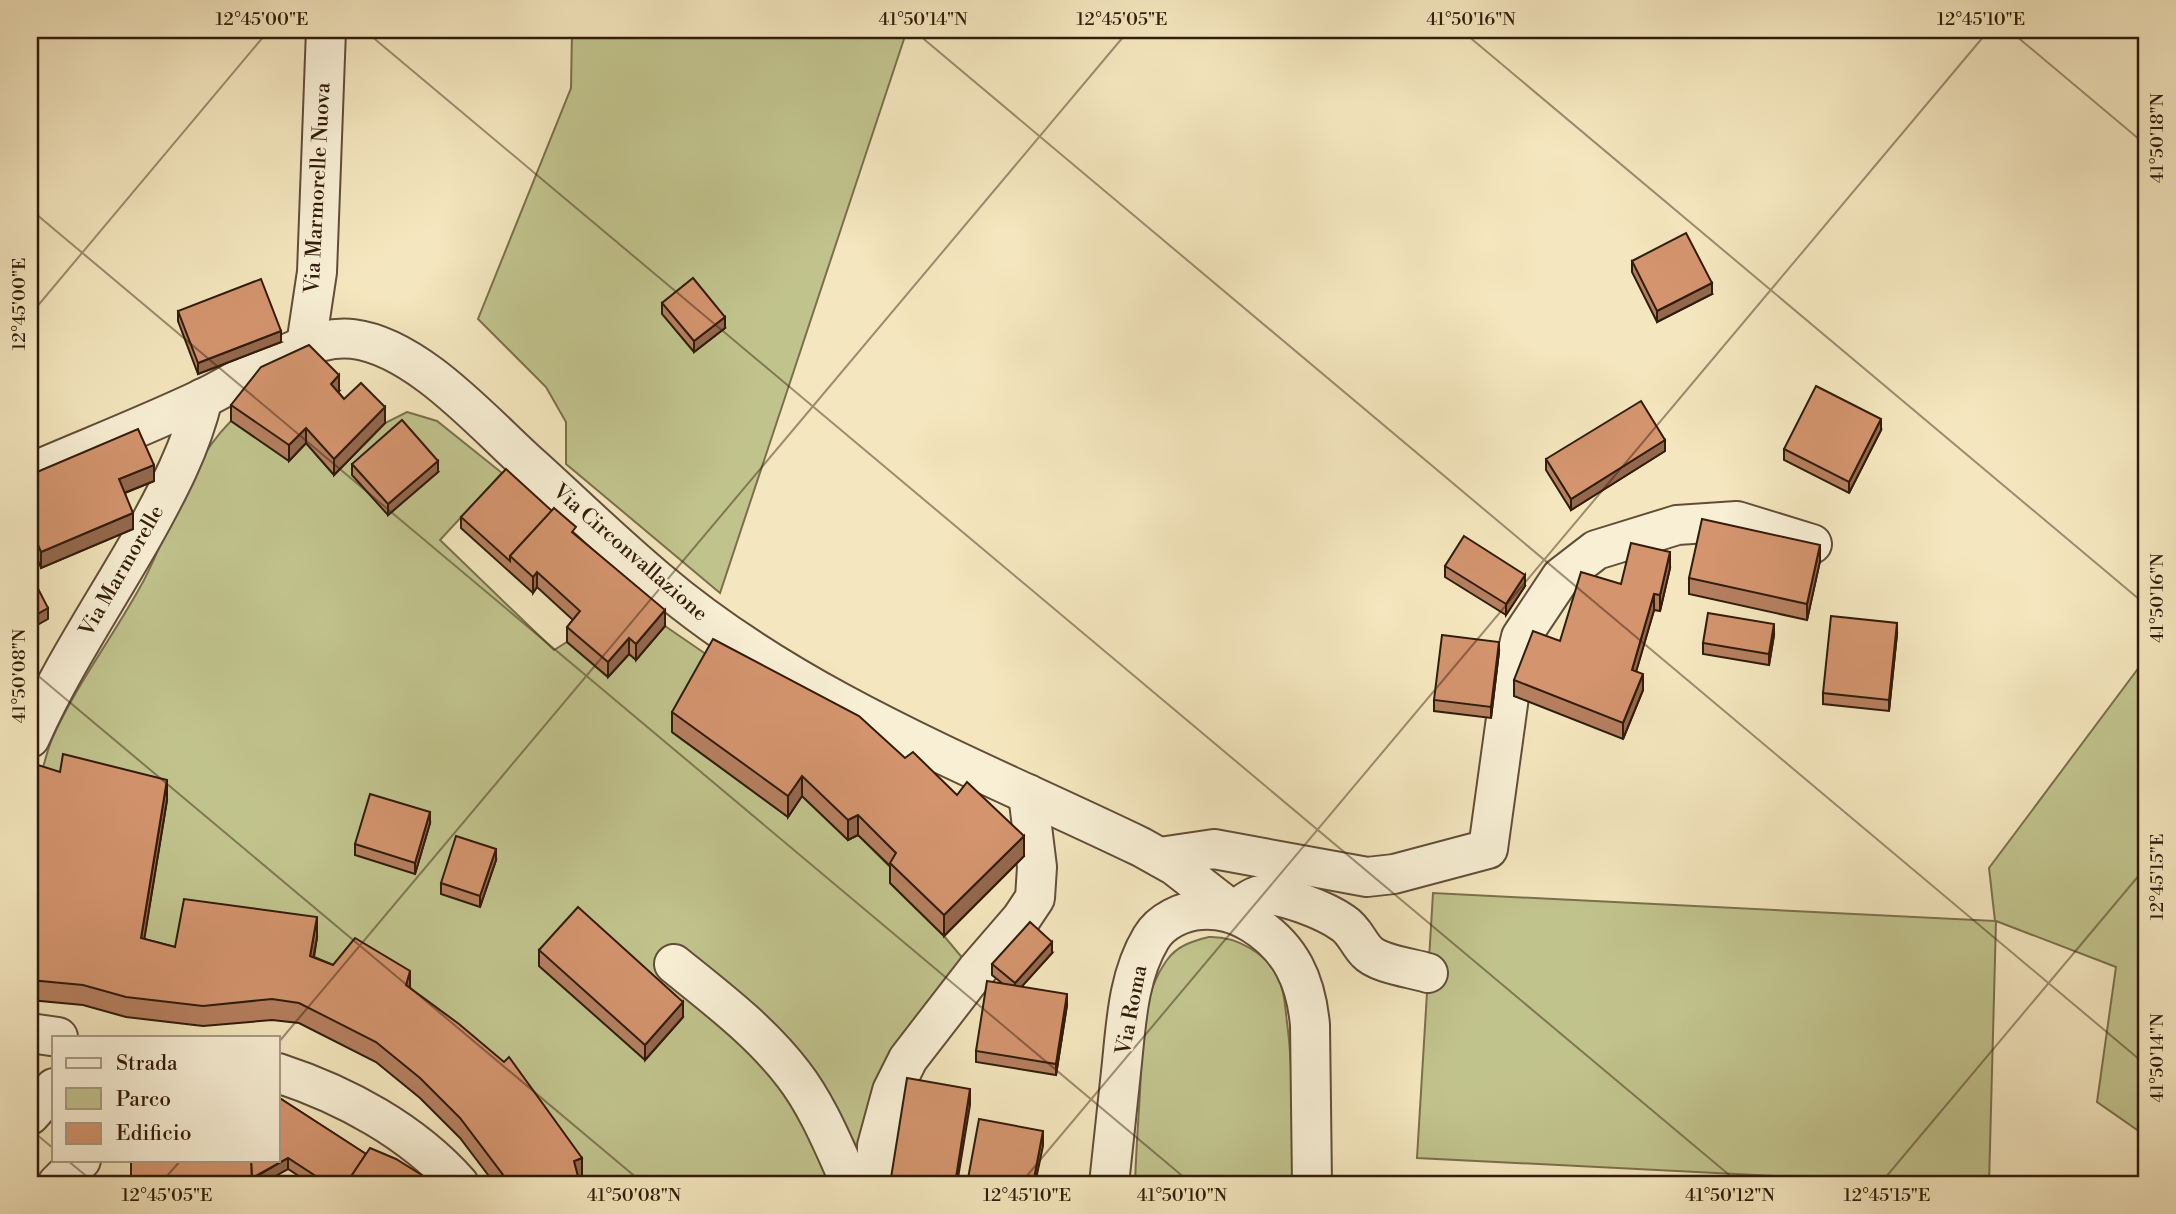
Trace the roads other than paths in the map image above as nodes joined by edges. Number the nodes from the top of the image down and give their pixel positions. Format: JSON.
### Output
{"nodes":[{"id":1,"x":326,"y":30,"type":"edge"},
{"id":2,"x":306,"y":345,"type":"junction"},
{"id":3,"x":203,"y":398,"type":"junction"},
{"id":4,"x":30,"y":473,"type":"edge"},
{"id":5,"x":1812,"y":544,"type":"edge"},
{"id":6,"x":30,"y":738,"type":"edge"},
{"id":7,"x":1028,"y":794,"type":"junction"},
{"id":8,"x":1160,"y":857,"type":"junction"},
{"id":9,"x":1234,"y":912,"type":"junction"},
{"id":10,"x":674,"y":964,"type":"dead end"},
{"id":11,"x":1428,"y":972,"type":"dead end"},
{"id":12,"x":30,"y":1033,"type":"edge"},
{"id":13,"x":52,"y":1036,"type":"edge"},
{"id":14,"x":287,"y":1079,"type":"edge"},
{"id":15,"x":52,"y":1090,"type":"edge"},
{"id":16,"x":30,"y":1115,"type":"edge"},
{"id":17,"x":79,"y":1162,"type":"edge"},
{"id":18,"x":57,"y":1184,"type":"edge"},
{"id":19,"x":459,"y":1184,"type":"edge"},
{"id":20,"x":851,"y":1184,"type":"edge"},
{"id":21,"x":876,"y":1184,"type":"edge"},
{"id":22,"x":1109,"y":1184,"type":"edge"},
{"id":23,"x":1312,"y":1184,"type":"edge"}],
"edges":[{"from":1,"to":2,"type":"street","name":"Via Marmorelle Nuova"},
{"from":2,"to":3,"type":"street","name":"Via Circonvallazione"},
{"from":2,"to":7,"type":"street","name":"Via Circonvallazione"},
{"from":3,"to":4,"type":"street","name":"Via Circonvallazione"},
{"from":3,"to":6,"type":"street","name":"Via Marmorelle"},
{"from":5,"to":8,"type":"street"},
{"from":7,"to":8,"type":"street","name":"Via Circonvallazione"},
{"from":7,"to":21,"type":"street"},
{"from":8,"to":9,"type":"street","name":"Via Circonvallazione"},
{"from":9,"to":11,"type":"street"},
{"from":9,"to":22,"type":"street","name":"Via Roma"},
{"from":9,"to":23,"type":"street"},
{"from":10,"to":20,"type":"street"},
{"from":12,"to":13,"type":"street"},
{"from":14,"to":19,"type":"street"},
{"from":15,"to":16,"type":"street"},
{"from":17,"to":18,"type":"street"}]}
